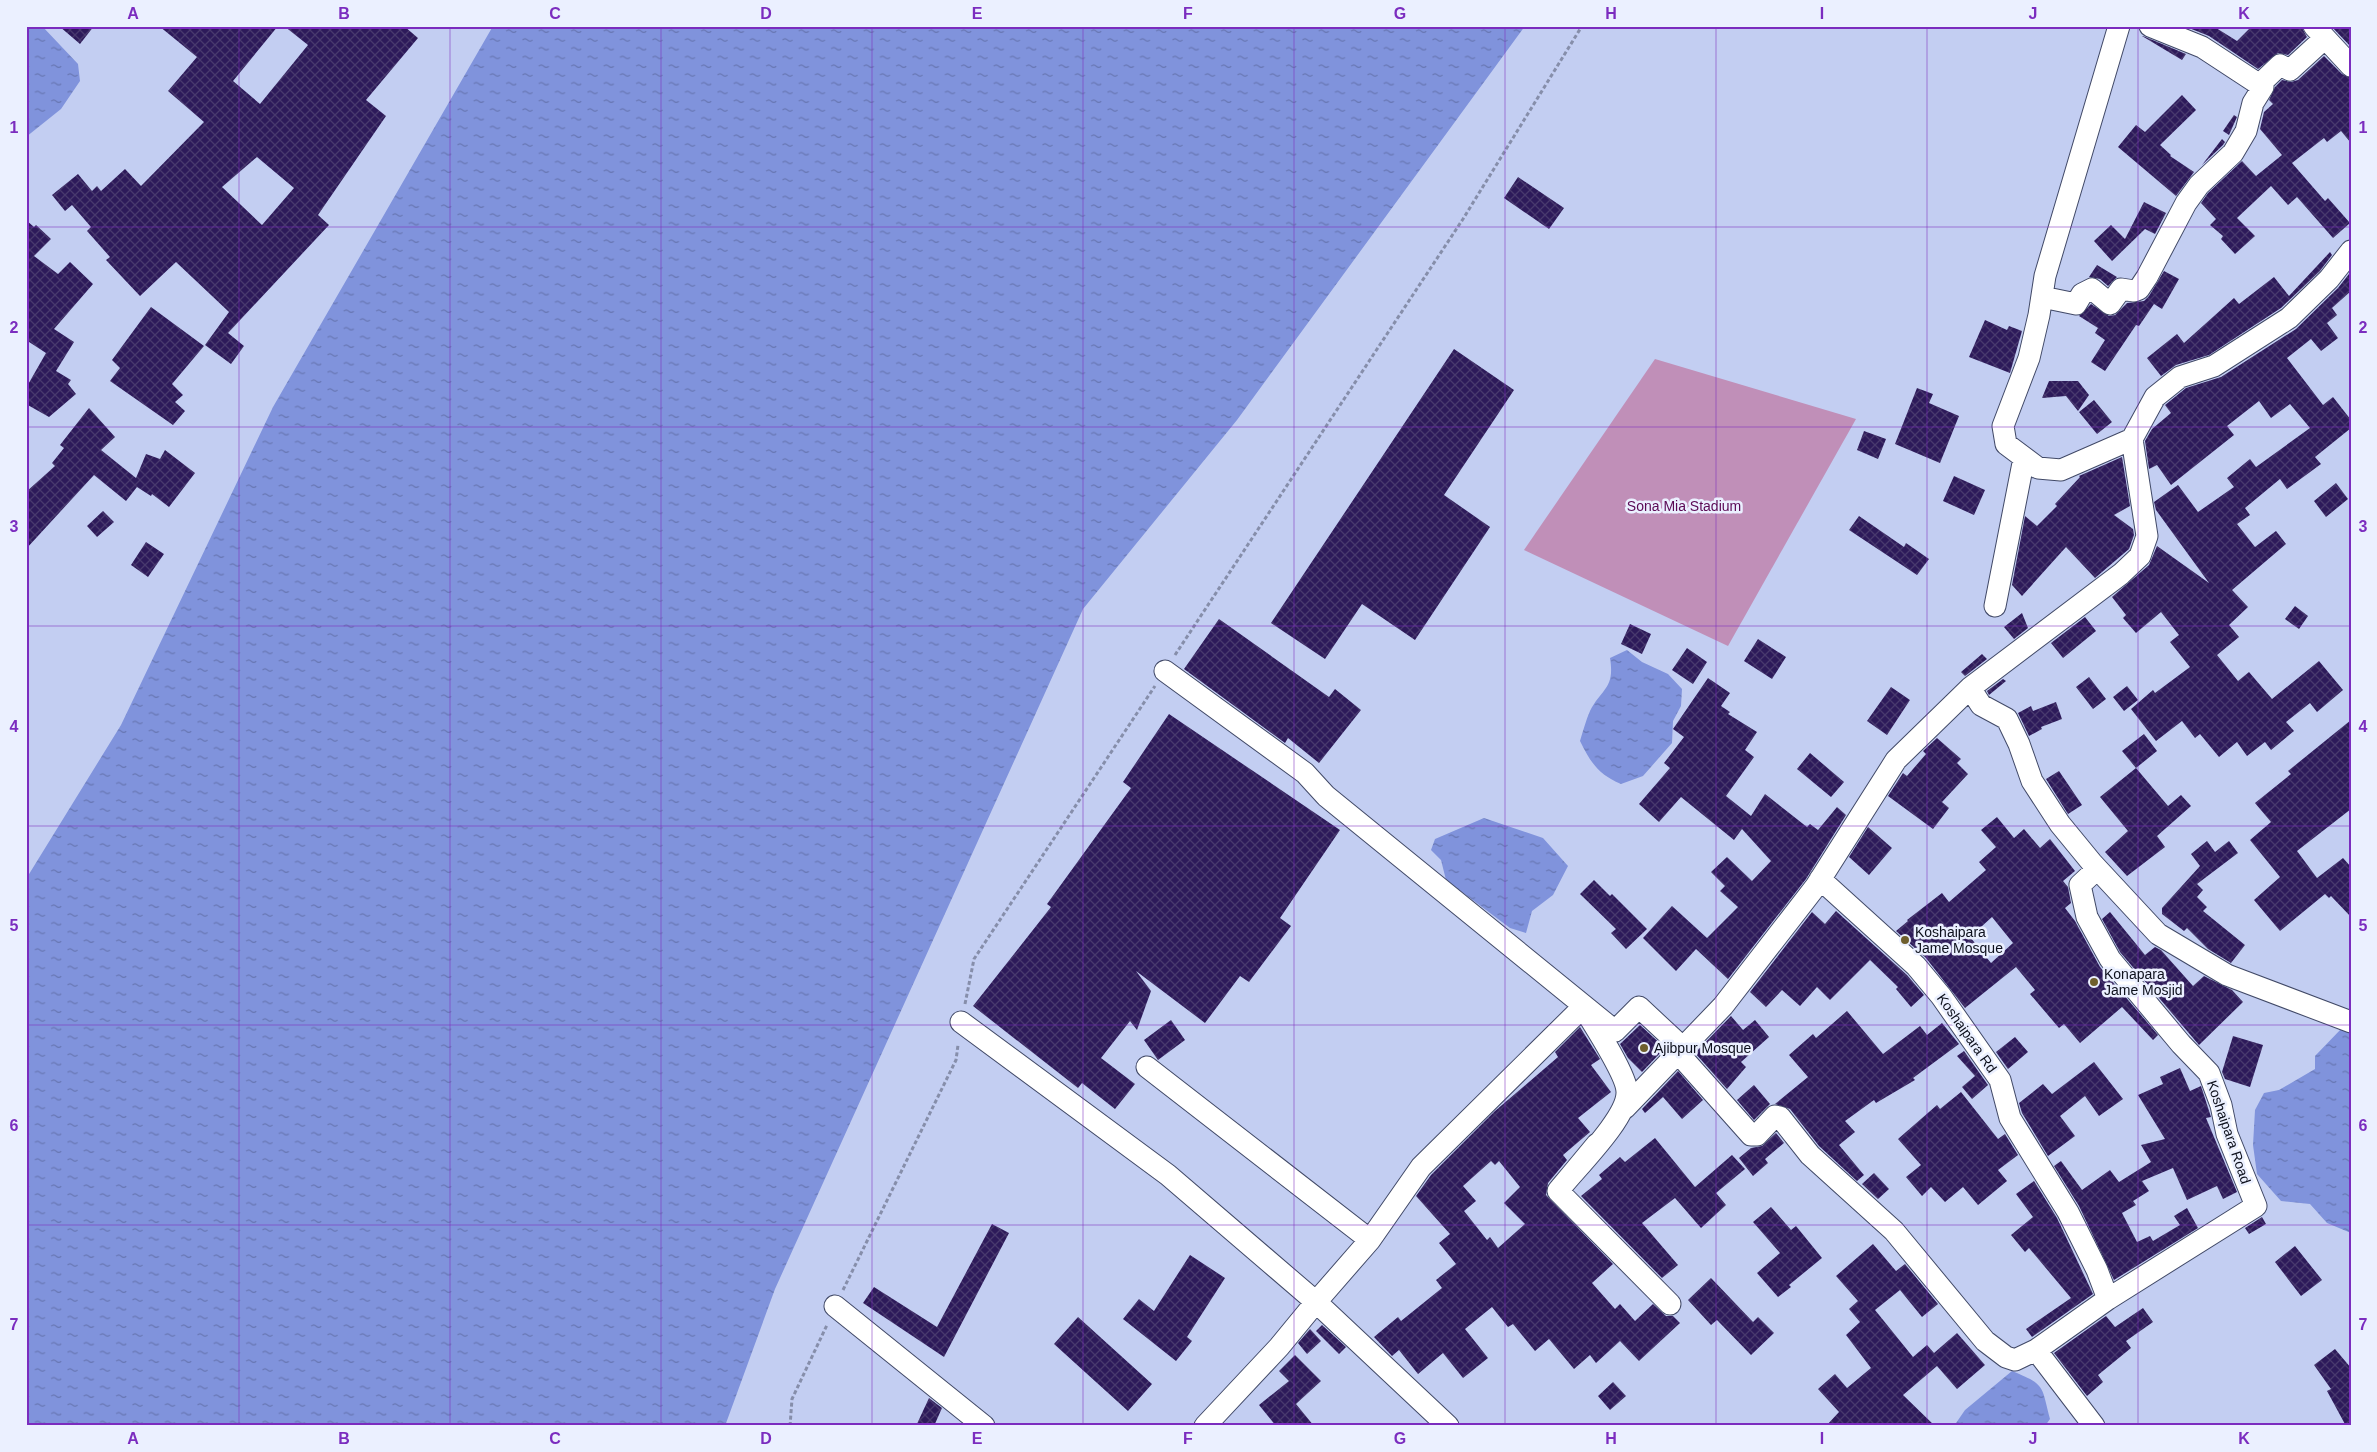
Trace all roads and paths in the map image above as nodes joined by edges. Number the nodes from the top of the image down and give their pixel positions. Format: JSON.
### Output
{"nodes":[{"id":1,"x":1582,"y":26,"type":"edge"},
{"id":2,"x":2119,"y":26,"type":"edge"},
{"id":3,"x":2150,"y":26,"type":"edge"},
{"id":4,"x":2320,"y":32,"type":"edge"},
{"id":5,"x":2351,"y":66,"type":"edge"},
{"id":6,"x":2263,"y":87,"type":"junction"},
{"id":7,"x":2351,"y":251,"type":"edge"},
{"id":8,"x":2042,"y":297,"type":"junction"},
{"id":9,"x":2132,"y":439,"type":"junction"},
{"id":10,"x":2024,"y":458,"type":"junction"},
{"id":11,"x":1995,"y":606,"type":"dead end"},
{"id":12,"x":1165,"y":670,"type":"junction"},
{"id":13,"x":1970,"y":688,"type":"junction"},
{"id":14,"x":2098,"y":869,"type":"junction"},
{"id":15,"x":1820,"y":879,"type":"junction"},
{"id":16,"x":1583,"y":1007,"type":"junction"},
{"id":17,"x":961,"y":1022,"type":"junction"},
{"id":18,"x":2351,"y":1022,"type":"edge"},
{"id":19,"x":1681,"y":1050,"type":"junction"},
{"id":20,"x":1147,"y":1067,"type":"dead end"},
{"id":21,"x":1625,"y":1108,"type":"junction"},
{"id":22,"x":1370,"y":1240,"type":"junction"},
{"id":23,"x":2108,"y":1299,"type":"junction"},
{"id":24,"x":1316,"y":1302,"type":"junction"},
{"id":25,"x":1670,"y":1304,"type":"dead end"},
{"id":26,"x":835,"y":1306,"type":"junction"},
{"id":27,"x":2036,"y":1350,"type":"junction"},
{"id":28,"x":790,"y":1426,"type":"edge"},
{"id":29,"x":984,"y":1426,"type":"edge"},
{"id":30,"x":1205,"y":1426,"type":"edge"},
{"id":31,"x":1448,"y":1426,"type":"edge"},
{"id":32,"x":2094,"y":1426,"type":"edge"}],
"edges":[{"from":1,"to":12,"type":"path"},
{"from":2,"to":8,"type":"street"},
{"from":3,"to":6,"type":"street"},
{"from":4,"to":5,"type":"street"},
{"from":4,"to":6,"type":"street"},
{"from":6,"to":8,"type":"street"},
{"from":7,"to":9,"type":"street"},
{"from":8,"to":10,"type":"street"},
{"from":9,"to":10,"type":"street"},
{"from":9,"to":13,"type":"street"},
{"from":10,"to":11,"type":"street"},
{"from":12,"to":16,"type":"street"},
{"from":12,"to":17,"type":"path"},
{"from":13,"to":14,"type":"street"},
{"from":13,"to":15,"type":"street"},
{"from":14,"to":18,"type":"street"},
{"from":14,"to":23,"type":"street","name":"Koshaipara Road"},
{"from":15,"to":19,"type":"street"},
{"from":15,"to":23,"type":"street","name":"Koshaipara Rd"},
{"from":16,"to":19,"type":"street"},
{"from":16,"to":21,"type":"street"},
{"from":16,"to":22,"type":"street"},
{"from":17,"to":24,"type":"street"},
{"from":17,"to":26,"type":"path"},
{"from":19,"to":21,"type":"street"},
{"from":19,"to":27,"type":"street","name":"Koshaipara Road"},
{"from":20,"to":22,"type":"street"},
{"from":21,"to":25,"type":"street"},
{"from":22,"to":24,"type":"street"},
{"from":23,"to":27,"type":"street","name":"Koshaipara Road"},
{"from":24,"to":30,"type":"street"},
{"from":24,"to":31,"type":"street"},
{"from":26,"to":28,"type":"path"},
{"from":26,"to":29,"type":"street"},
{"from":27,"to":32,"type":"street"}]}
